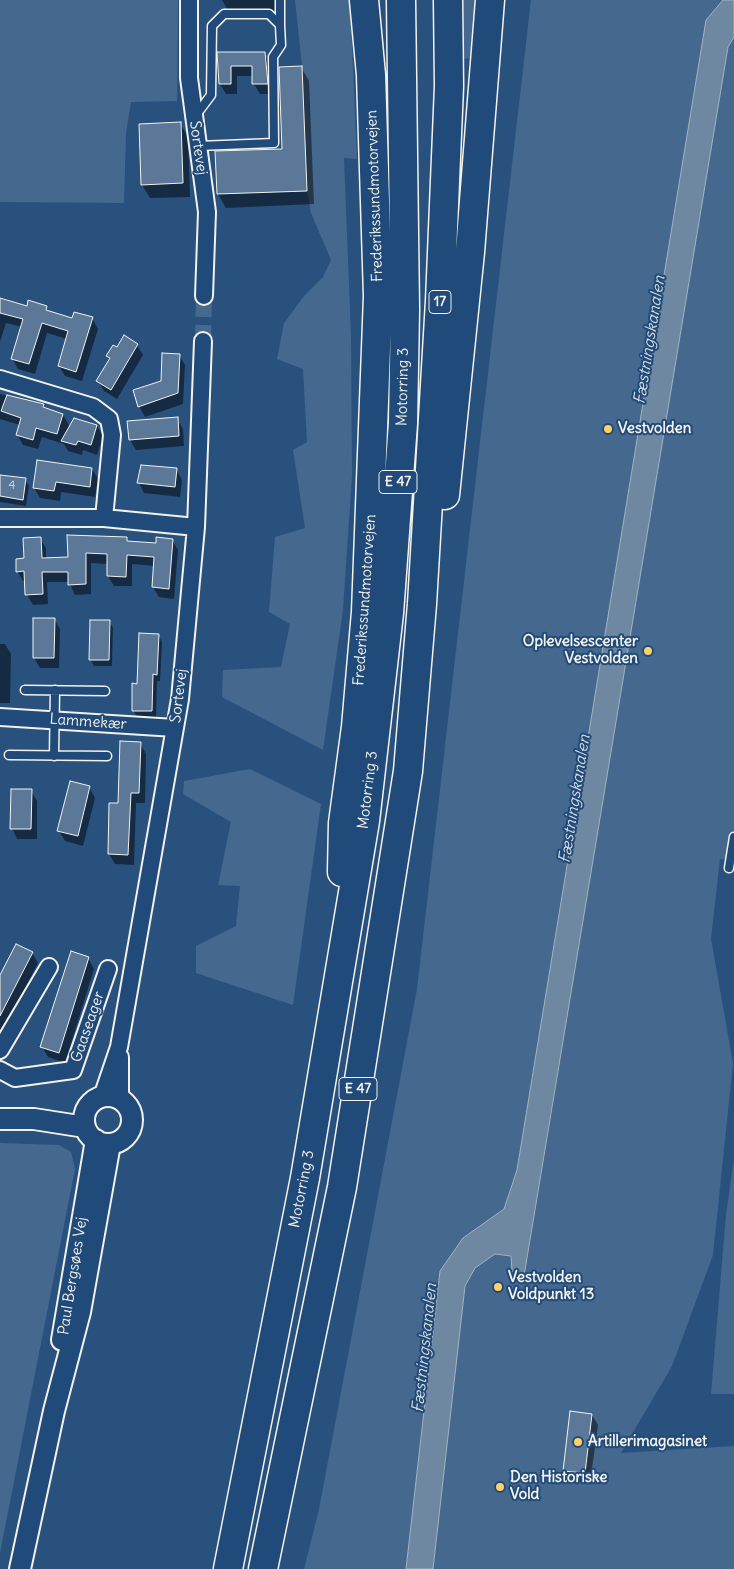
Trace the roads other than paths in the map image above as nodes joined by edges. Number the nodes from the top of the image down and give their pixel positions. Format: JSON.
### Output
{"nodes":[{"id":1,"x":189,"y":0,"type":"edge"},
{"id":2,"x":280,"y":0,"type":"edge"},
{"id":3,"x":364,"y":0,"type":"edge"},
{"id":4,"x":401,"y":0,"type":"edge"},
{"id":5,"x":448,"y":0,"type":"edge"},
{"id":6,"x":490,"y":0,"type":"edge"},
{"id":7,"x":280,"y":25,"type":"junction"},
{"id":8,"x":194,"y":117,"type":"junction"},
{"id":9,"x":198,"y":146,"type":"junction"},
{"id":10,"x":204,"y":296,"type":"tunnel mouth"},
{"id":11,"x":203,"y":341,"type":"tunnel mouth"},
{"id":12,"x":0,"y":379,"type":"edge"},
{"id":13,"x":0,"y":518,"type":"edge"},
{"id":14,"x":104,"y":518,"type":"junction"},
{"id":15,"x":196,"y":527,"type":"junction"},
{"id":16,"x":422,"y":604,"type":"junction"},
{"id":17,"x":25,"y":690,"type":"dead end"},
{"id":18,"x":55,"y":690,"type":"junction"},
{"id":19,"x":105,"y":691,"type":"dead end"},
{"id":20,"x":0,"y":717,"type":"edge"},
{"id":21,"x":55,"y":720,"type":"junction"},
{"id":22,"x":175,"y":728,"type":"junction"},
{"id":23,"x":9,"y":755,"type":"dead end"},
{"id":24,"x":54,"y":756,"type":"junction"},
{"id":25,"x":107,"y":756,"type":"dead end"},
{"id":26,"x":734,"y":837,"type":"edge"},
{"id":27,"x":729,"y":868,"type":"dead end"},
{"id":28,"x":342,"y":960,"type":"junction"},
{"id":29,"x":48,"y":967,"type":"dead end"},
{"id":30,"x":108,"y":969,"type":"dead end"},
{"id":31,"x":0,"y":1050,"type":"edge"},
{"id":32,"x":0,"y":1070,"type":"edge"},
{"id":33,"x":0,"y":1119,"type":"edge"},
{"id":34,"x":100,"y":1119,"type":"junction"},
{"id":35,"x":20,"y":1569,"type":"edge"},
{"id":36,"x":228,"y":1569,"type":"edge"},
{"id":37,"x":263,"y":1569,"type":"edge"}],
"edges":[{"from":1,"to":8,"type":"street","name":"Sortevej"},
{"from":2,"to":7,"type":"lane"},
{"from":3,"to":28,"type":"highway","name":"Frederikssundmotorvejen"},
{"from":4,"to":28,"type":"highway","name":"Motorring 3","number":"E 47"},
{"from":5,"to":16,"type":"highway","number":"17"},
{"from":6,"to":16,"type":"highway","number":"E 47"},
{"from":7,"to":8,"type":"lane"},
{"from":7,"to":9,"type":"lane"},
{"from":8,"to":9,"type":"street","name":"Sortevej"},
{"from":9,"to":10,"type":"street","name":"Sortevej"},
{"from":11,"to":15,"type":"street","name":"Sortevej"},
{"from":12,"to":14,"type":"street"},
{"from":13,"to":14,"type":"street"},
{"from":14,"to":15,"type":"street"},
{"from":15,"to":22,"type":"street","name":"Sortevej"},
{"from":16,"to":37,"type":"highway","number":"E 47"},
{"from":17,"to":18,"type":"lane"},
{"from":18,"to":19,"type":"lane"},
{"from":18,"to":21,"type":"lane"},
{"from":20,"to":21,"type":"street","name":"Lammekær"},
{"from":21,"to":22,"type":"street","name":"Lammekær"},
{"from":21,"to":24,"type":"lane"},
{"from":22,"to":34,"type":"street","name":"Sortevej"},
{"from":23,"to":24,"type":"lane"},
{"from":24,"to":25,"type":"lane"},
{"from":26,"to":27,"type":"lane"},
{"from":28,"to":36,"type":"highway","name":"Motorring 3","number":"E 47"},
{"from":29,"to":31,"type":"street"},
{"from":30,"to":32,"type":"street","name":"Gaaseager"},
{"from":33,"to":34,"type":"street"},
{"from":34,"to":35,"type":"street","name":"Paul Bergsøes Vej"}]}
